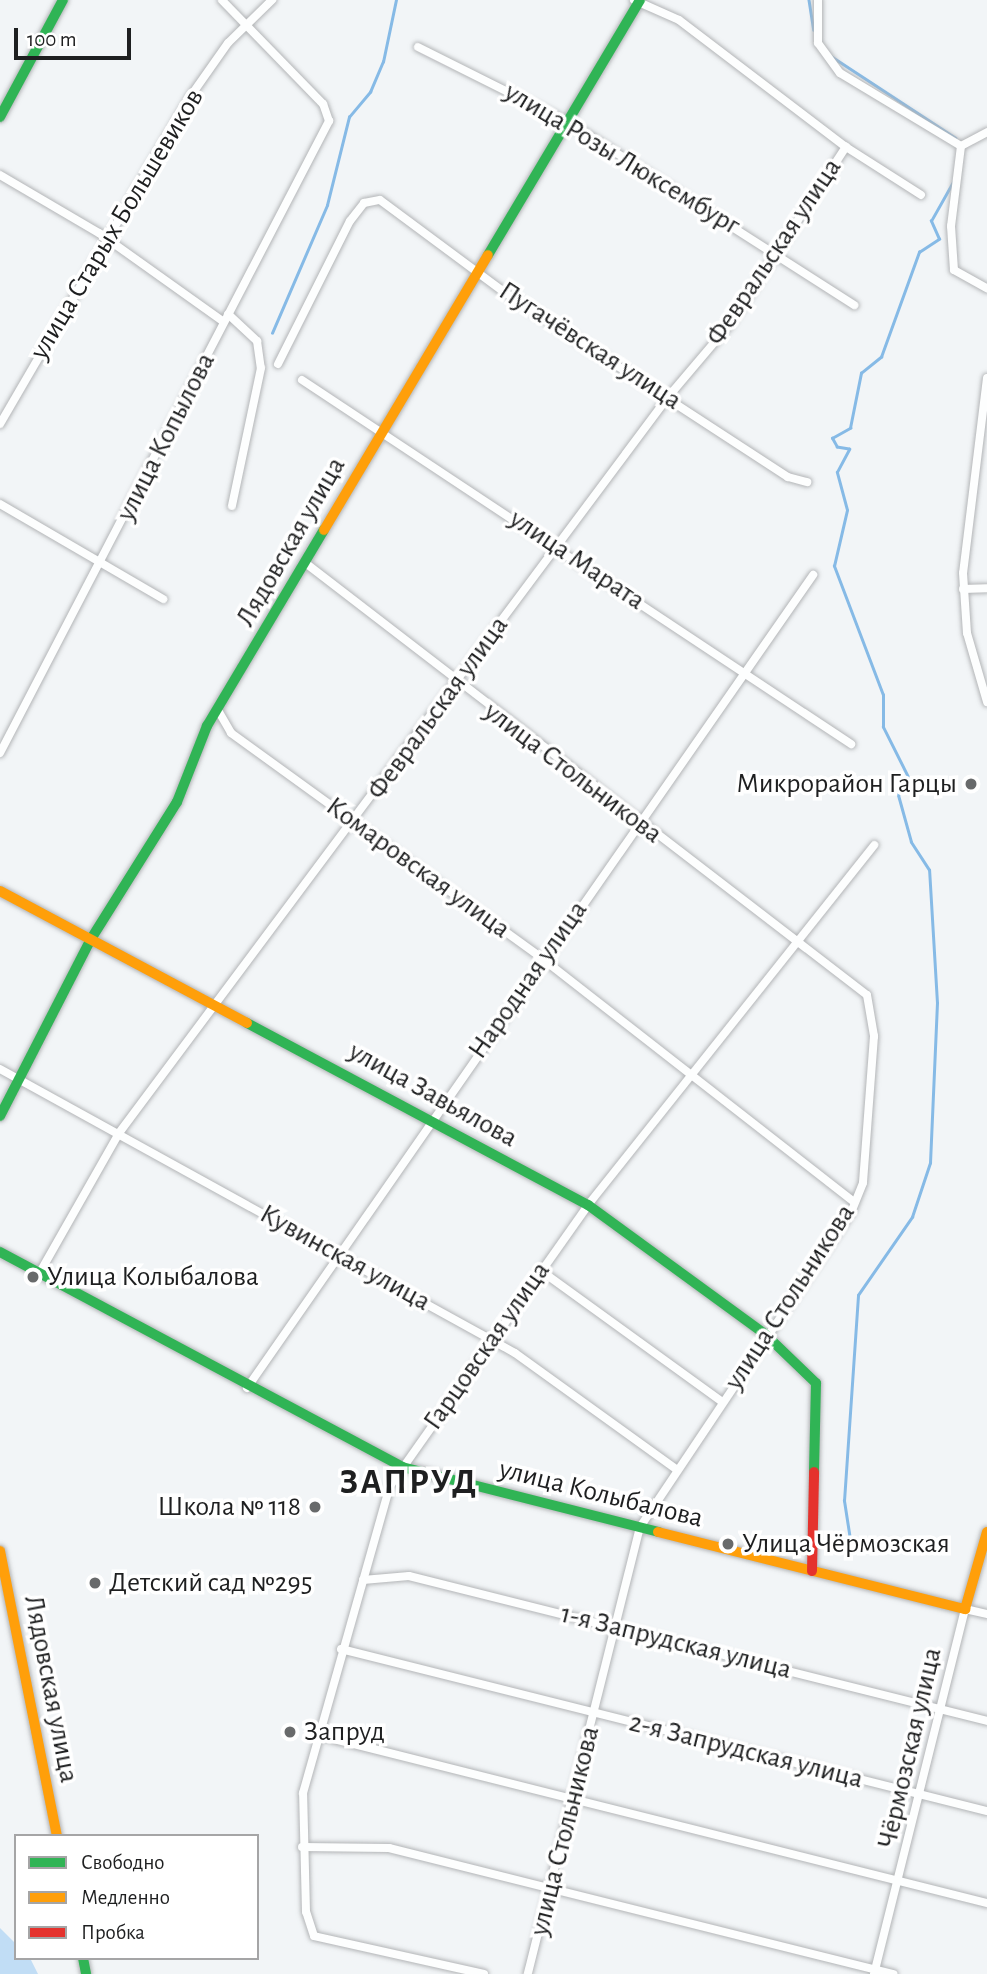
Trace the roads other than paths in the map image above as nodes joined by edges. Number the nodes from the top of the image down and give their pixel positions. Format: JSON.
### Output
{"nodes":[{"id":1,"x":63,"y":0,"type":"edge"},
{"id":2,"x":222,"y":0,"type":"edge"},
{"id":3,"x":272,"y":0,"type":"edge"},
{"id":4,"x":818,"y":0,"type":"edge"},
{"id":5,"x":638,"y":1,"type":"edge"},
{"id":6,"x":245,"y":25,"type":"junction"},
{"id":7,"x":418,"y":47,"type":"dead end"},
{"id":8,"x":0,"y":117,"type":"edge"},
{"id":9,"x":568,"y":122,"type":"junction"},
{"id":10,"x":987,"y":132,"type":"edge"},
{"id":11,"x":961,"y":146,"type":"junction"},
{"id":12,"x":846,"y":147,"type":"junction"},
{"id":13,"x":0,"y":174,"type":"edge"},
{"id":14,"x":921,"y":195,"type":"dead end"},
{"id":15,"x":107,"y":241,"type":"junction"},
{"id":16,"x":778,"y":254,"type":"junction"},
{"id":17,"x":480,"y":273,"type":"junction"},
{"id":18,"x":987,"y":288,"type":"edge"},
{"id":19,"x":854,"y":306,"type":"dead end"},
{"id":20,"x":226,"y":318,"type":"junction"},
{"id":21,"x":278,"y":364,"type":"dead end"},
{"id":22,"x":987,"y":378,"type":"edge"},
{"id":23,"x":302,"y":380,"type":"dead end"},
{"id":24,"x":668,"y":397,"type":"junction"},
{"id":25,"x":0,"y":424,"type":"edge"},
{"id":26,"x":381,"y":429,"type":"junction"},
{"id":27,"x":807,"y":482,"type":"dead end"},
{"id":28,"x":0,"y":504,"type":"edge"},
{"id":29,"x":232,"y":506,"type":"dead end"},
{"id":30,"x":556,"y":548,"type":"junction"},
{"id":31,"x":101,"y":562,"type":"junction"},
{"id":32,"x":308,"y":565,"type":"junction"},
{"id":33,"x":813,"y":575,"type":"dead end"},
{"id":34,"x":987,"y":589,"type":"edge"},
{"id":35,"x":964,"y":590,"type":"junction"},
{"id":36,"x":163,"y":599,"type":"dead end"},
{"id":37,"x":743,"y":671,"type":"junction"},
{"id":38,"x":456,"y":684,"type":"junction"},
{"id":39,"x":987,"y":702,"type":"edge"},
{"id":40,"x":219,"y":712,"type":"junction"},
{"id":41,"x":851,"y":744,"type":"dead end"},
{"id":42,"x":0,"y":753,"type":"edge"},
{"id":43,"x":355,"y":821,"type":"junction"},
{"id":44,"x":637,"y":821,"type":"junction"},
{"id":45,"x":874,"y":845,"type":"dead end"},
{"id":46,"x":0,"y":891,"type":"edge"},
{"id":47,"x":91,"y":939,"type":"junction"},
{"id":48,"x":798,"y":941,"type":"junction"},
{"id":49,"x":543,"y":958,"type":"junction"},
{"id":50,"x":216,"y":1005,"type":"junction"},
{"id":51,"x":0,"y":1069,"type":"edge"},
{"id":52,"x":692,"y":1074,"type":"junction"},
{"id":53,"x":19,"y":1080,"type":"junction"},
{"id":54,"x":0,"y":1116,"type":"edge"},
{"id":55,"x":432,"y":1118,"type":"junction"},
{"id":56,"x":119,"y":1133,"type":"junction"},
{"id":57,"x":854,"y":1202,"type":"junction"},
{"id":58,"x":588,"y":1205,"type":"junction"},
{"id":59,"x":0,"y":1252,"type":"edge"},
{"id":60,"x":338,"y":1252,"type":"junction"},
{"id":61,"x":540,"y":1270,"type":"junction"},
{"id":62,"x":39,"y":1274,"type":"junction"},
{"id":63,"x":765,"y":1334,"type":"junction"},
{"id":64,"x":492,"y":1341,"type":"junction"},
{"id":65,"x":247,"y":1389,"type":"junction"},
{"id":66,"x":722,"y":1401,"type":"junction"},
{"id":67,"x":402,"y":1467,"type":"junction"},
{"id":68,"x":676,"y":1469,"type":"junction"},
{"id":69,"x":640,"y":1527,"type":"junction"},
{"id":70,"x":987,"y":1532,"type":"edge"},
{"id":71,"x":0,"y":1551,"type":"edge"},
{"id":72,"x":812,"y":1572,"type":"junction"},
{"id":73,"x":363,"y":1580,"type":"junction"},
{"id":74,"x":965,"y":1609,"type":"junction"},
{"id":75,"x":987,"y":1614,"type":"edge"},
{"id":76,"x":616,"y":1628,"type":"junction"},
{"id":77,"x":341,"y":1649,"type":"junction"},
{"id":78,"x":943,"y":1708,"type":"junction"},
{"id":79,"x":595,"y":1713,"type":"junction"},
{"id":80,"x":987,"y":1721,"type":"edge"},
{"id":81,"x":318,"y":1735,"type":"junction"},
{"id":82,"x":922,"y":1794,"type":"junction"},
{"id":83,"x":573,"y":1798,"type":"junction"},
{"id":84,"x":987,"y":1811,"type":"edge"},
{"id":85,"x":57,"y":1834,"type":"edge"},
{"id":86,"x":302,"y":1847,"type":"junction"},
{"id":87,"x":902,"y":1880,"type":"junction"},
{"id":88,"x":549,"y":1891,"type":"junction"},
{"id":89,"x":987,"y":1903,"type":"edge"},
{"id":90,"x":875,"y":1971,"type":"edge"},
{"id":91,"x":484,"y":1974,"type":"edge"},
{"id":92,"x":528,"y":1974,"type":"edge"},
{"id":93,"x":893,"y":1974,"type":"edge"}],
"edges":[{"from":1,"to":8,"type":"street"},
{"from":2,"to":6,"type":"street"},
{"from":3,"to":6,"type":"street","name":"улица Старых Большевиков"},
{"from":4,"to":11,"type":"street"},
{"from":5,"to":9,"type":"street","name":"Лядовская улица"},
{"from":5,"to":12,"type":"street"},
{"from":6,"to":15,"type":"street","name":"улица Старых Большевиков"},
{"from":6,"to":20,"type":"street","name":"улица Копылова"},
{"from":7,"to":9,"type":"street","name":"улица Розы Люксембург"},
{"from":9,"to":16,"type":"street","name":"улица Розы Люксембург"},
{"from":9,"to":17,"type":"street","name":"Лядовская улица"},
{"from":10,"to":11,"type":"street"},
{"from":11,"to":18,"type":"street"},
{"from":12,"to":14,"type":"street"},
{"from":12,"to":16,"type":"street","name":"Февральская улица"},
{"from":13,"to":15,"type":"street"},
{"from":15,"to":20,"type":"street"},
{"from":15,"to":25,"type":"street","name":"улица Старых Большевиков"},
{"from":16,"to":19,"type":"street","name":"улица Розы Люксембург"},
{"from":16,"to":24,"type":"street","name":"Февральская улица"},
{"from":17,"to":21,"type":"street","name":"Пугачёвская улица"},
{"from":17,"to":24,"type":"street","name":"Пугачёвская улица"},
{"from":17,"to":26,"type":"street","name":"Лядовская улица"},
{"from":20,"to":29,"type":"street"},
{"from":20,"to":31,"type":"street","name":"улица Копылова"},
{"from":22,"to":35,"type":"street"},
{"from":23,"to":26,"type":"street","name":"улица Марата"},
{"from":24,"to":27,"type":"street","name":"Пугачёвская улица"},
{"from":24,"to":30,"type":"street","name":"Февральская улица"},
{"from":26,"to":30,"type":"street","name":"улица Марата"},
{"from":26,"to":32,"type":"street","name":"Лядовская улица"},
{"from":28,"to":31,"type":"street"},
{"from":30,"to":37,"type":"street","name":"улица Марата"},
{"from":30,"to":38,"type":"street","name":"Февральская улица"},
{"from":31,"to":36,"type":"street"},
{"from":31,"to":42,"type":"street","name":"улица Копылова"},
{"from":32,"to":38,"type":"street","name":"улица Стольникова"},
{"from":32,"to":40,"type":"street","name":"Лядовская улица"},
{"from":33,"to":37,"type":"street","name":"Народная улица"},
{"from":34,"to":35,"type":"street"},
{"from":35,"to":39,"type":"street"},
{"from":37,"to":41,"type":"street","name":"улица Марата"},
{"from":37,"to":44,"type":"street","name":"Народная улица"},
{"from":38,"to":43,"type":"street","name":"Февральская улица"},
{"from":38,"to":44,"type":"street","name":"улица Стольникова"},
{"from":40,"to":43,"type":"street","name":"Комаровская улица"},
{"from":40,"to":47,"type":"street","name":"Лядовская улица"},
{"from":43,"to":49,"type":"street","name":"Комаровская улица"},
{"from":43,"to":50,"type":"street","name":"Февральская улица"},
{"from":44,"to":48,"type":"street","name":"улица Стольникова"},
{"from":44,"to":49,"type":"street","name":"Народная улица"},
{"from":45,"to":48,"type":"street","name":"Гарцовская улица"},
{"from":46,"to":47,"type":"street","name":"улица Завьялова"},
{"from":47,"to":50,"type":"street","name":"улица Завьялова"},
{"from":47,"to":53,"type":"street","name":"Лядовская улица"},
{"from":48,"to":52,"type":"street","name":"Гарцовская улица"},
{"from":48,"to":57,"type":"street","name":"улица Стольникова"},
{"from":49,"to":52,"type":"street","name":"Комаровская улица"},
{"from":49,"to":55,"type":"street","name":"Народная улица"},
{"from":50,"to":55,"type":"street","name":"улица Завьялова"},
{"from":50,"to":56,"type":"street","name":"Февральская улица"},
{"from":51,"to":53,"type":"street","name":"Кувинская улица"},
{"from":52,"to":57,"type":"street","name":"Комаровская улица"},
{"from":52,"to":58,"type":"street","name":"Гарцовская улица"},
{"from":53,"to":54,"type":"street","name":"Лядовская улица"},
{"from":53,"to":56,"type":"street","name":"Кувинская улица"},
{"from":55,"to":58,"type":"street","name":"улица Завьялова"},
{"from":55,"to":60,"type":"street","name":"Народная улица"},
{"from":56,"to":60,"type":"street","name":"Кувинская улица"},
{"from":56,"to":62,"type":"street","name":"Февральская улица"},
{"from":57,"to":63,"type":"street","name":"улица Стольникова"},
{"from":58,"to":61,"type":"street","name":"Гарцовская улица"},
{"from":58,"to":63,"type":"street","name":"улица Завьялова"},
{"from":59,"to":62,"type":"street","name":"улица Колыбалова"},
{"from":60,"to":64,"type":"street","name":"Кувинская улица"},
{"from":60,"to":65,"type":"street","name":"Народная улица"},
{"from":61,"to":64,"type":"street","name":"Гарцовская улица"},
{"from":61,"to":66,"type":"street"},
{"from":62,"to":65,"type":"street","name":"улица Колыбалова"},
{"from":63,"to":66,"type":"street","name":"улица Стольникова"},
{"from":63,"to":72,"type":"street","name":"улица Завьялова"},
{"from":64,"to":67,"type":"street","name":"Гарцовская улица"},
{"from":64,"to":68,"type":"street","name":"Кувинская улица"},
{"from":65,"to":67,"type":"street","name":"улица Колыбалова"},
{"from":66,"to":68,"type":"street","name":"улица Стольникова"},
{"from":67,"to":69,"type":"street","name":"улица Колыбалова"},
{"from":67,"to":73,"type":"street","name":"Гарцовская улица"},
{"from":68,"to":69,"type":"street","name":"улица Стольникова"},
{"from":69,"to":72,"type":"street","name":"улица Колыбалова"},
{"from":69,"to":76,"type":"street","name":"улица Стольникова"},
{"from":70,"to":74,"type":"street","name":"Чёрмозская улица"},
{"from":71,"to":85,"type":"street","name":"Лядовская улица"},
{"from":72,"to":74,"type":"street","name":"улица Колыбалова"},
{"from":73,"to":76,"type":"street","name":"1-я Запрудская улица"},
{"from":73,"to":77,"type":"street","name":"Гарцовская улица"},
{"from":74,"to":75,"type":"street","name":"улица Колыбалова"},
{"from":74,"to":78,"type":"street","name":"Чёрмозская улица"},
{"from":76,"to":78,"type":"street","name":"1-я Запрудская улица"},
{"from":76,"to":79,"type":"street","name":"улица Стольникова"},
{"from":77,"to":79,"type":"street","name":"2-я Запрудская улица"},
{"from":77,"to":81,"type":"street","name":"Гарцовская улица"},
{"from":78,"to":80,"type":"street","name":"1-я Запрудская улица"},
{"from":78,"to":82,"type":"street","name":"Чёрмозская улица"},
{"from":79,"to":82,"type":"street","name":"2-я Запрудская улица"},
{"from":79,"to":83,"type":"street","name":"улица Стольникова"},
{"from":81,"to":83,"type":"street"},
{"from":81,"to":86,"type":"street","name":"Гарцовская улица"},
{"from":82,"to":84,"type":"street","name":"2-я Запрудская улица"},
{"from":82,"to":87,"type":"street","name":"Чёрмозская улица"},
{"from":83,"to":87,"type":"street"},
{"from":83,"to":88,"type":"street","name":"улица Стольникова"},
{"from":86,"to":88,"type":"street"},
{"from":86,"to":91,"type":"street","name":"Гарцовская улица"},
{"from":87,"to":89,"type":"street"},
{"from":87,"to":90,"type":"street","name":"Чёрмозская улица"},
{"from":88,"to":90,"type":"street"},
{"from":88,"to":92,"type":"street","name":"улица Стольникова"},
{"from":90,"to":93,"type":"street"}]}
